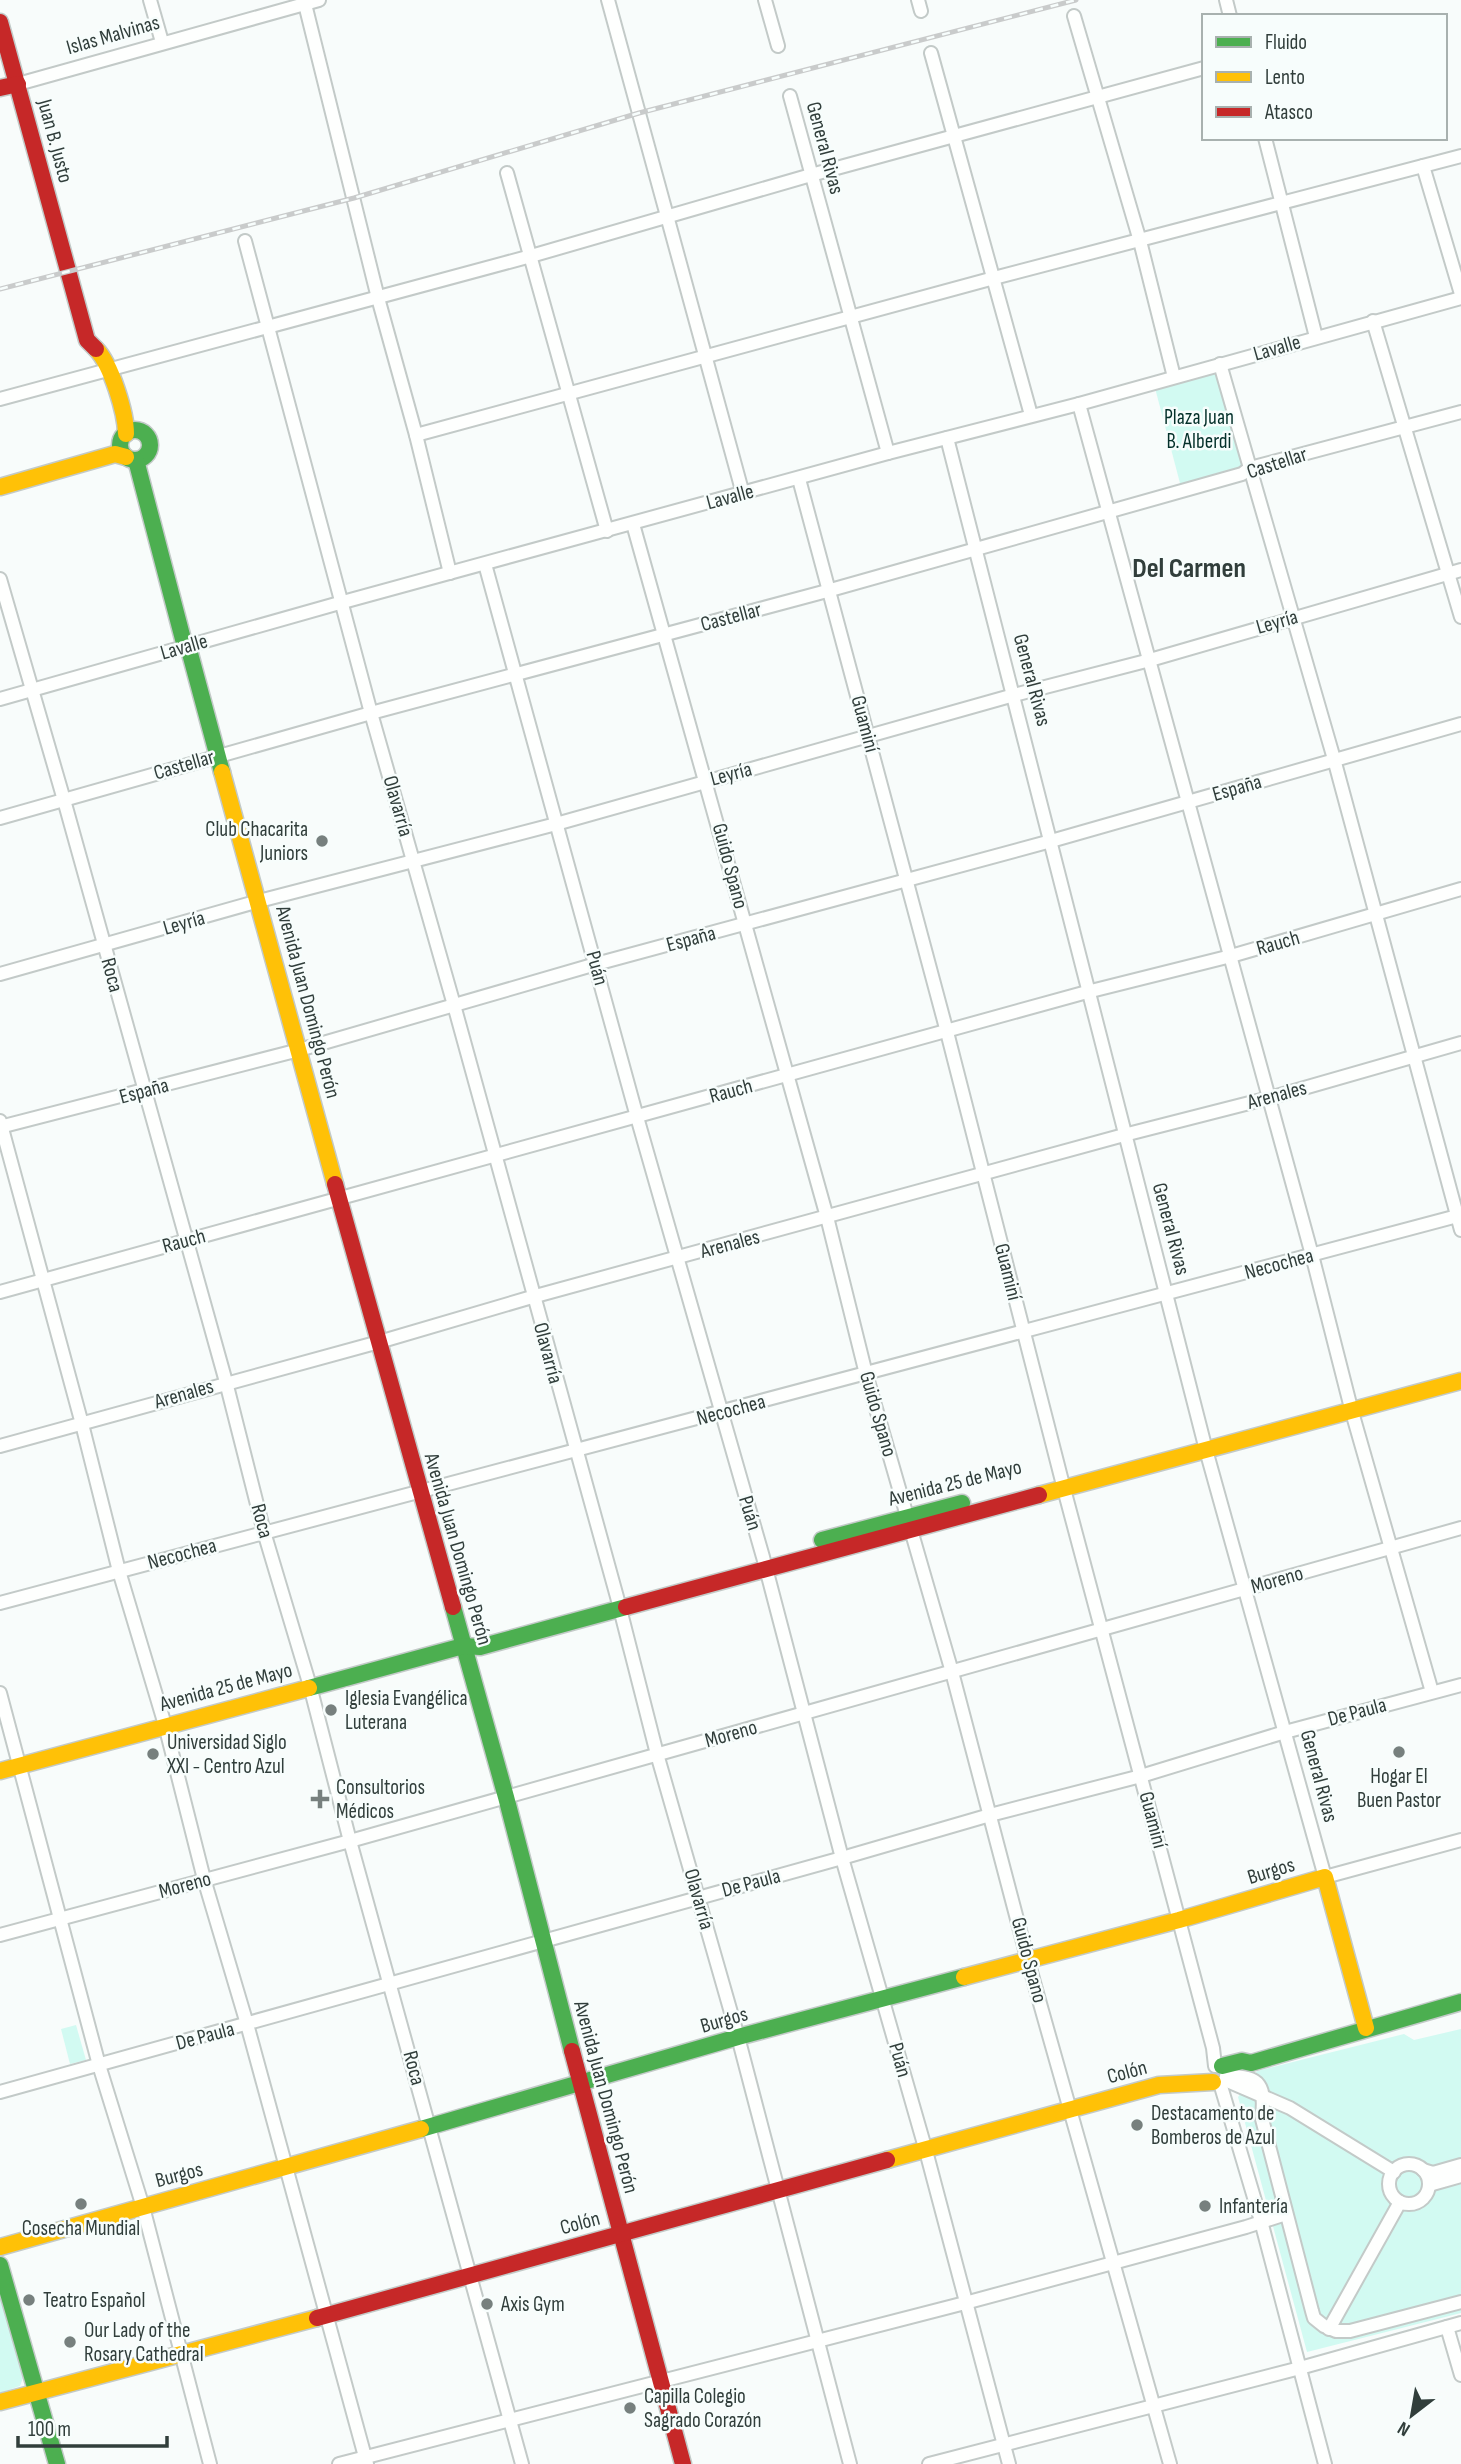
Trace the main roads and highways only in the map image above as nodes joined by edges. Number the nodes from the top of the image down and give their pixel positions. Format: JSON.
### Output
{"nodes":[{"id":1,"x":0,"y":22,"type":"edge"},
{"id":2,"x":18,"y":84,"type":"junction"},
{"id":3,"x":0,"y":88,"type":"edge"},
{"id":4,"x":69,"y":271,"type":"joint"},
{"id":5,"x":132,"y":447,"type":"junction"},
{"id":6,"x":0,"y":480,"type":"edge"},
{"id":7,"x":0,"y":487,"type":"edge"},
{"id":8,"x":1461,"y":1369,"type":"edge"},
{"id":9,"x":1461,"y":1381,"type":"edge"},
{"id":10,"x":1351,"y":1406,"type":"junction"},
{"id":11,"x":463,"y":1646,"type":"junction"},
{"id":12,"x":0,"y":1771,"type":"edge"},
{"id":13,"x":1325,"y":1877,"type":"joint"},
{"id":14,"x":1461,"y":2002,"type":"edge"},
{"id":15,"x":1461,"y":2010,"type":"edge"},
{"id":16,"x":1366,"y":2028,"type":"junction"},
{"id":17,"x":1340,"y":2038,"type":"junction"},
{"id":18,"x":580,"y":2084,"type":"junction"},
{"id":19,"x":621,"y":2234,"type":"junction"},
{"id":20,"x":0,"y":2247,"type":"edge"},
{"id":21,"x":0,"y":2265,"type":"edge"},
{"id":22,"x":37,"y":2392,"type":"junction"},
{"id":23,"x":0,"y":2402,"type":"edge"},
{"id":24,"x":57,"y":2464,"type":"edge"},
{"id":25,"x":683,"y":2464,"type":"edge"}],
"edges":[{"from":1,"to":2,"type":"main road","name":"Juan B. Justo"},
{"from":2,"to":3,"type":"main road","name":"Islas Malvinas"},
{"from":2,"to":4,"type":"main road","name":"Juan B. Justo"},
{"from":4,"to":5,"type":"main road","name":"Avenida Juan Domingo Perón"},
{"from":5,"to":6,"type":"main road"},
{"from":5,"to":7,"type":"main road"},
{"from":5,"to":11,"type":"main road","name":"Avenida Juan Domingo Perón"},
{"from":8,"to":10,"type":"main road","name":"Avenida 25 de Mayo"},
{"from":9,"to":10,"type":"main road","name":"Avenida 25 de Mayo"},
{"from":10,"to":11,"type":"main road","name":"Avenida 25 de Mayo"},
{"from":11,"to":12,"type":"main road","name":"Avenida 25 de Mayo"},
{"from":11,"to":18,"type":"main road","name":"Avenida Juan Domingo Perón"},
{"from":13,"to":16,"type":"main road","name":"General Rivas"},
{"from":13,"to":18,"type":"main road","name":"Burgos"},
{"from":14,"to":16,"type":"main road"},
{"from":15,"to":17,"type":"main road"},
{"from":16,"to":17,"type":"main road"},
{"from":17,"to":19,"type":"main road","name":"Colón"},
{"from":18,"to":19,"type":"main road","name":"Avenida Juan Domingo Perón"},
{"from":18,"to":20,"type":"main road","name":"Burgos"},
{"from":19,"to":22,"type":"main road","name":"Colón"},
{"from":19,"to":25,"type":"main road","name":"Avenida Juan Domingo Perón"},
{"from":21,"to":22,"type":"main road"},
{"from":22,"to":23,"type":"main road","name":"Colón"},
{"from":22,"to":24,"type":"main road"}]}
